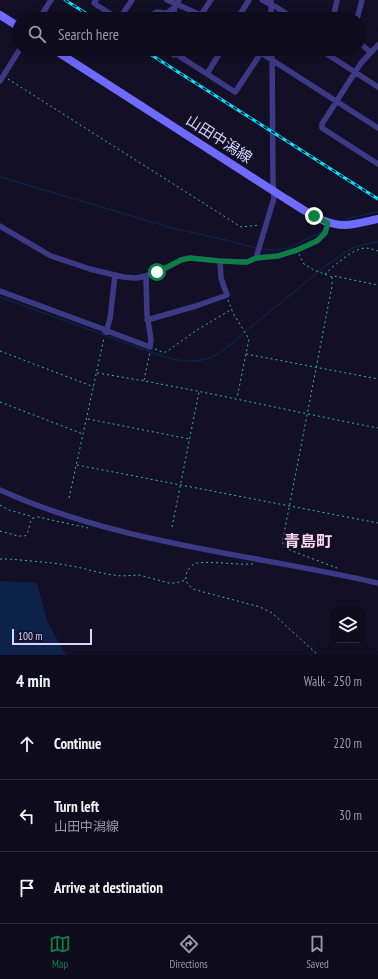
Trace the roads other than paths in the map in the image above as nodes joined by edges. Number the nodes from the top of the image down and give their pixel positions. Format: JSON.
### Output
{"nodes":[{"id":1,"x":51,"y":0,"type":"edge"},
{"id":2,"x":96,"y":0,"type":"edge"},
{"id":3,"x":132,"y":0,"type":"edge"},
{"id":4,"x":167,"y":0,"type":"edge"},
{"id":5,"x":211,"y":0,"type":"edge"},
{"id":6,"x":250,"y":0,"type":"edge"},
{"id":7,"x":262,"y":0,"type":"edge"},
{"id":8,"x":337,"y":0,"type":"edge"},
{"id":9,"x":362,"y":0,"type":"edge"},
{"id":10,"x":177,"y":2,"type":"edge"},
{"id":11,"x":271,"y":2,"type":"edge"},
{"id":12,"x":43,"y":12,"type":"edge"},
{"id":13,"x":108,"y":12,"type":"edge"},
{"id":14,"x":124,"y":12,"type":"edge"},
{"id":15,"x":167,"y":12,"type":"edge"},
{"id":16,"x":174,"y":12,"type":"edge"},
{"id":17,"x":192,"y":12,"type":"edge"},
{"id":18,"x":203,"y":12,"type":"edge"},
{"id":19,"x":242,"y":12,"type":"edge"},
{"id":20,"x":284,"y":12,"type":"edge"},
{"id":21,"x":334,"y":12,"type":"edge"},
{"id":22,"x":359,"y":12,"type":"edge"},
{"id":23,"x":0,"y":15,"type":"edge"},
{"id":24,"x":12,"y":23,"type":"edge"},
{"id":25,"x":378,"y":45,"type":"edge"},
{"id":26,"x":366,"y":48,"type":"edge"},
{"id":27,"x":370,"y":52,"type":"junction"},
{"id":28,"x":15,"y":56,"type":"edge"},
{"id":29,"x":64,"y":56,"type":"edge"},
{"id":30,"x":182,"y":56,"type":"edge"},
{"id":31,"x":218,"y":56,"type":"edge"},
{"id":32,"x":258,"y":56,"type":"edge"},
{"id":33,"x":265,"y":56,"type":"edge"},
{"id":34,"x":272,"y":56,"type":"edge"},
{"id":35,"x":330,"y":56,"type":"edge"},
{"id":36,"x":272,"y":60,"type":"junction"},
{"id":37,"x":355,"y":72,"type":"junction"},
{"id":38,"x":207,"y":74,"type":"junction"},
{"id":39,"x":1,"y":77,"type":"edge"},
{"id":40,"x":378,"y":87,"type":"edge"},
{"id":41,"x":337,"y":101,"type":"junction"},
{"id":42,"x":378,"y":128,"type":"edge"},
{"id":43,"x":378,"y":164,"type":"edge"},
{"id":44,"x":273,"y":190,"type":"junction"},
{"id":45,"x":378,"y":219,"type":"edge"},
{"id":46,"x":328,"y":223,"type":"junction"},
{"id":47,"x":0,"y":226,"type":"edge"},
{"id":48,"x":256,"y":258,"type":"junction"},
{"id":49,"x":220,"y":261,"type":"junction"},
{"id":50,"x":115,"y":275,"type":"junction"},
{"id":51,"x":146,"y":276,"type":"junction"},
{"id":52,"x":0,"y":291,"type":"edge"},
{"id":53,"x":147,"y":320,"type":"junction"},
{"id":54,"x":106,"y":332,"type":"junction"},
{"id":55,"x":0,"y":490,"type":"edge"},
{"id":56,"x":378,"y":583,"type":"edge"}],
"edges":[{"from":1,"to":12,"type":"street"},
{"from":2,"to":13,"type":"street"},
{"from":3,"to":14,"type":"street"},
{"from":4,"to":10,"type":"street"},
{"from":5,"to":18,"type":"street"},
{"from":6,"to":19,"type":"street"},
{"from":7,"to":11,"type":"street"},
{"from":8,"to":21,"type":"street"},
{"from":9,"to":22,"type":"street"},
{"from":10,"to":15,"type":"street"},
{"from":10,"to":16,"type":"street"},
{"from":10,"to":17,"type":"street"},
{"from":11,"to":20,"type":"street"},
{"from":23,"to":24,"type":"main road"},
{"from":25,"to":27,"type":"street"},
{"from":26,"to":27,"type":"street"},
{"from":27,"to":37,"type":"street"},
{"from":28,"to":39,"type":"street"},
{"from":29,"to":44,"type":"main road","name":"山田中潟線"},
{"from":30,"to":38,"type":"street"},
{"from":31,"to":38,"type":"street"},
{"from":32,"to":38,"type":"street"},
{"from":33,"to":36,"type":"street"},
{"from":34,"to":36,"type":"street"},
{"from":35,"to":37,"type":"street"},
{"from":36,"to":41,"type":"street"},
{"from":36,"to":44,"type":"street"},
{"from":37,"to":40,"type":"street"},
{"from":37,"to":41,"type":"street"},
{"from":41,"to":42,"type":"street"},
{"from":41,"to":43,"type":"street"},
{"from":44,"to":46,"type":"main road","name":"山田中潟線"},
{"from":44,"to":48,"type":"street"},
{"from":45,"to":46,"type":"main road","name":"山田中潟線"},
{"from":46,"to":48,"type":"street"},
{"from":47,"to":50,"type":"street"},
{"from":48,"to":49,"type":"street"},
{"from":49,"to":51,"type":"street"},
{"from":49,"to":53,"type":"street"},
{"from":50,"to":51,"type":"street"},
{"from":50,"to":54,"type":"street"},
{"from":51,"to":53,"type":"street"},
{"from":52,"to":54,"type":"street"},
{"from":53,"to":54,"type":"street"},
{"from":55,"to":56,"type":"street"}]}
